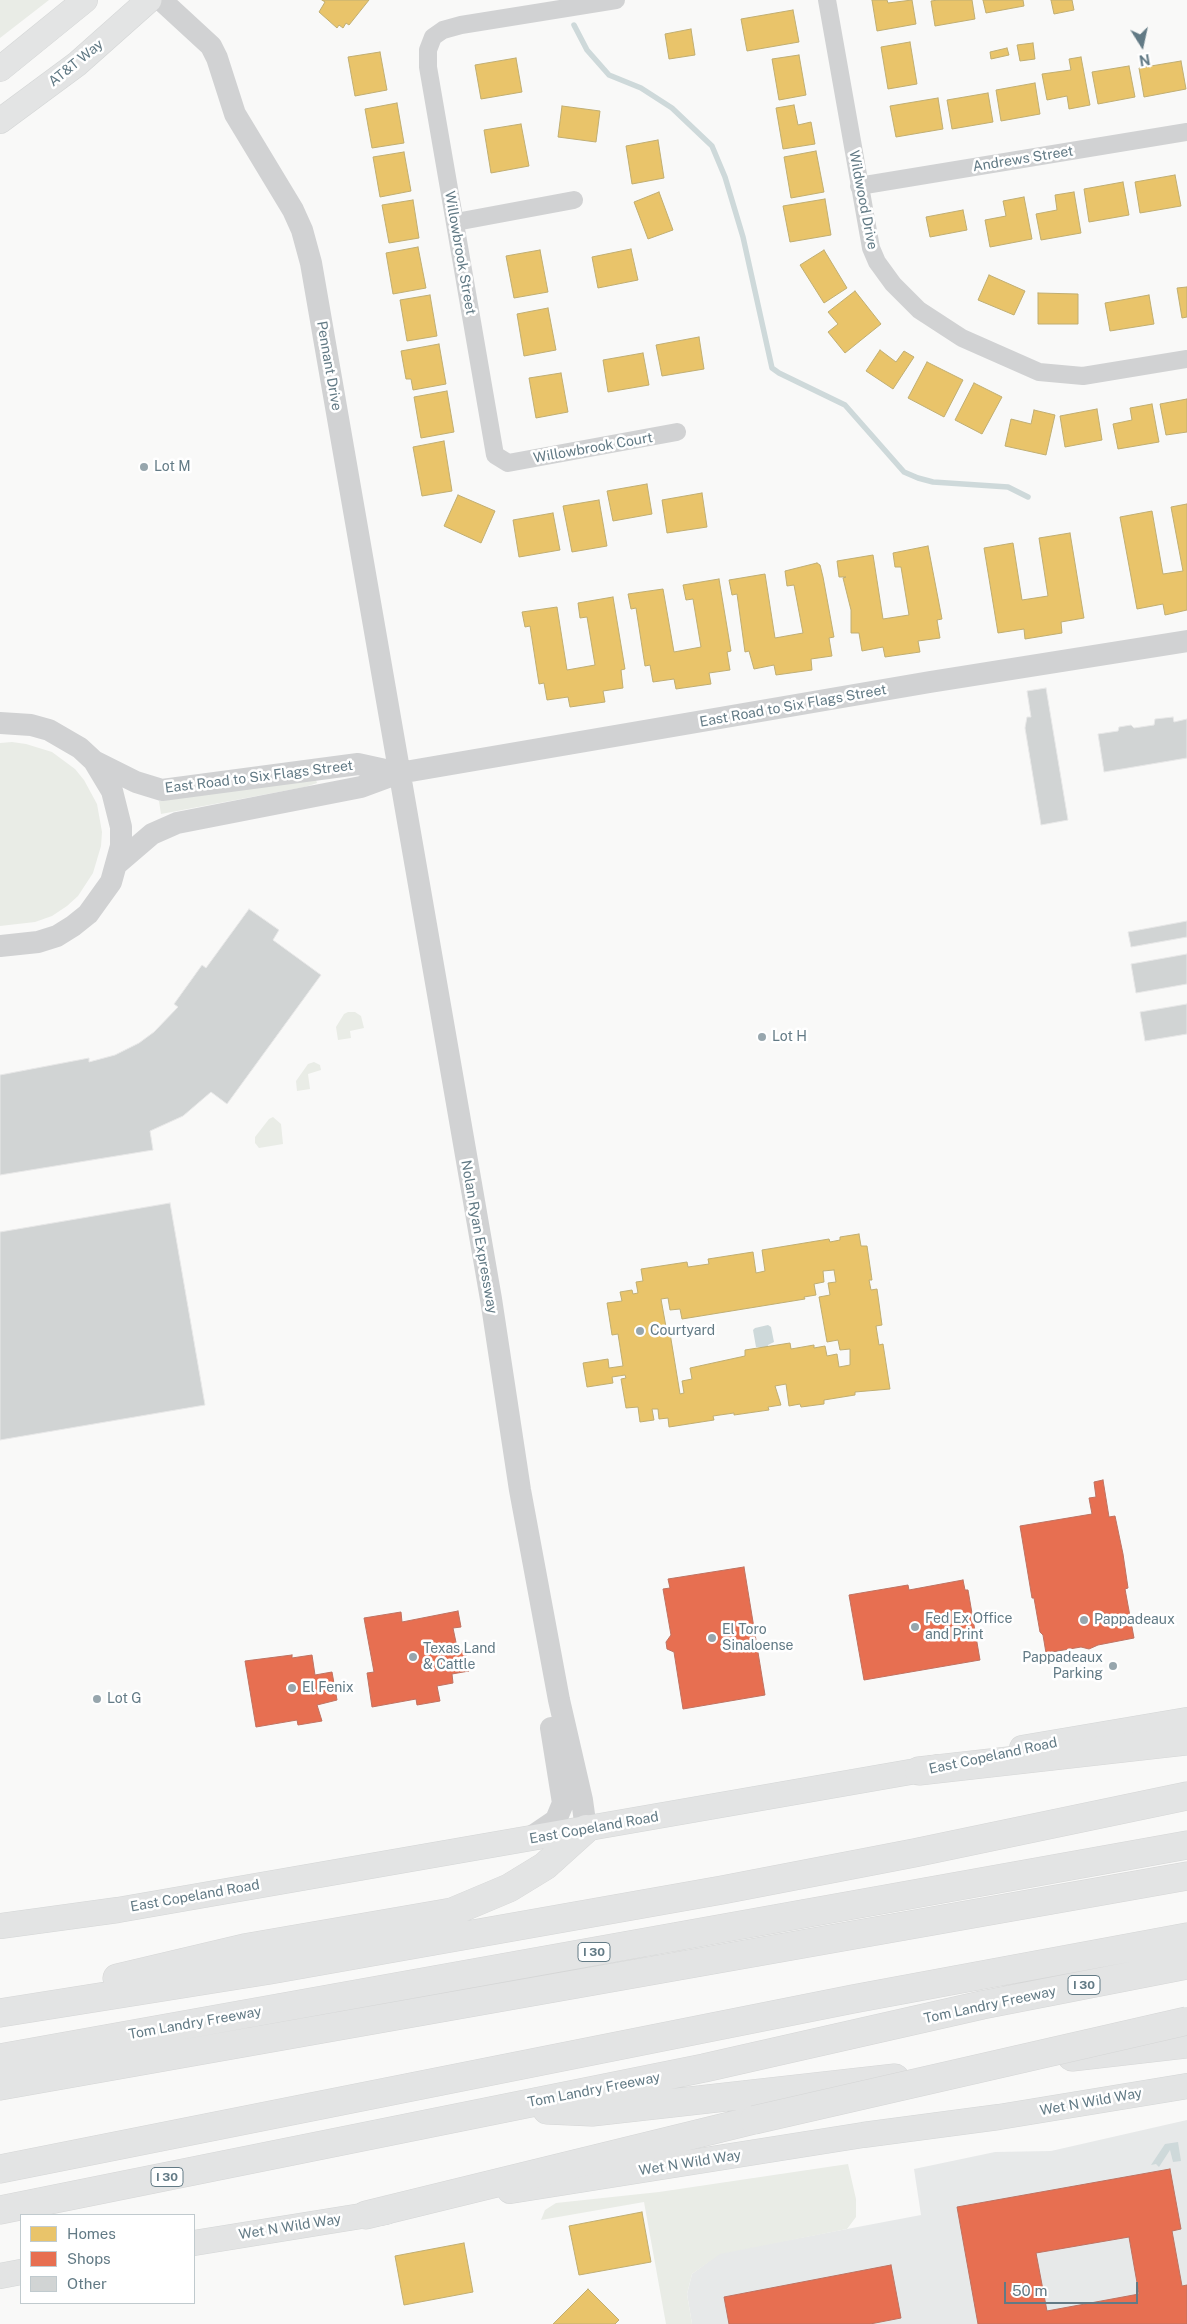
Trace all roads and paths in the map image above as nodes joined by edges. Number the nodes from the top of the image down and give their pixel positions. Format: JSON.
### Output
{"nodes":[{"id":1,"x":85,"y":0,"type":"edge"},
{"id":2,"x":149,"y":0,"type":"edge"},
{"id":3,"x":161,"y":0,"type":"edge"},
{"id":4,"x":616,"y":0,"type":"edge"},
{"id":5,"x":827,"y":0,"type":"edge"},
{"id":6,"x":0,"y":69,"type":"edge"},
{"id":7,"x":0,"y":121,"type":"edge"},
{"id":8,"x":1187,"y":132,"type":"edge"},
{"id":9,"x":859,"y":186,"type":"junction"},
{"id":10,"x":574,"y":200,"type":"dead end"},
{"id":11,"x":456,"y":222,"type":"junction"},
{"id":12,"x":1187,"y":359,"type":"edge"},
{"id":13,"x":677,"y":432,"type":"dead end"},
{"id":14,"x":508,"y":463,"type":"joint"},
{"id":15,"x":1187,"y":641,"type":"edge"},
{"id":16,"x":0,"y":724,"type":"edge"},
{"id":17,"x":94,"y":761,"type":"junction"},
{"id":18,"x":399,"y":773,"type":"junction"},
{"id":19,"x":117,"y":864,"type":"junction"},
{"id":20,"x":0,"y":946,"type":"edge"},
{"id":21,"x":559,"y":1700,"type":"junction"},
{"id":22,"x":1187,"y":1720,"type":"edge"},
{"id":23,"x":1187,"y":1741,"type":"edge"},
{"id":24,"x":919,"y":1771,"type":"junction"},
{"id":25,"x":1187,"y":1796,"type":"edge"},
{"id":26,"x":586,"y":1829,"type":"junction"},
{"id":27,"x":527,"y":1839,"type":"junction"},
{"id":28,"x":1187,"y":1845,"type":"edge"},
{"id":29,"x":1187,"y":1876,"type":"edge"},
{"id":30,"x":0,"y":1926,"type":"edge"},
{"id":31,"x":1187,"y":1937,"type":"edge"},
{"id":32,"x":1187,"y":1965,"type":"edge"},
{"id":33,"x":1187,"y":1984,"type":"edge"},
{"id":34,"x":982,"y":2005,"type":"junction"},
{"id":35,"x":1,"y":2013,"type":"edge"},
{"id":36,"x":1187,"y":2021,"type":"edge"},
{"id":37,"x":1187,"y":2044,"type":"edge"},
{"id":38,"x":0,"y":2058,"type":"edge"},
{"id":39,"x":0,"y":2086,"type":"edge"},
{"id":40,"x":1187,"y":2086,"type":"edge"},
{"id":41,"x":498,"y":2109,"type":"junction"},
{"id":42,"x":0,"y":2169,"type":"edge"},
{"id":43,"x":0,"y":2210,"type":"edge"},
{"id":44,"x":366,"y":2215,"type":"junction"},
{"id":45,"x":195,"y":2243,"type":"edge"},
{"id":46,"x":20,"y":2272,"type":"edge"},
{"id":47,"x":0,"y":2276,"type":"edge"}],
"edges":[{"from":1,"to":6,"type":"main road"},
{"from":2,"to":7,"type":"main road","name":"AT&T Way"},
{"from":3,"to":18,"type":"street","name":"Pennant Drive"},
{"from":4,"to":11,"type":"street","name":"Willowbrook Street"},
{"from":5,"to":9,"type":"street","name":"Wildwood Drive"},
{"from":8,"to":9,"type":"street","name":"Andrews Street"},
{"from":9,"to":12,"type":"street","name":"Wildwood Drive"},
{"from":10,"to":11,"type":"street"},
{"from":11,"to":14,"type":"street","name":"Willowbrook Street"},
{"from":13,"to":14,"type":"street","name":"Willowbrook Court"},
{"from":15,"to":18,"type":"street","name":"East Road to Six Flags Street"},
{"from":16,"to":17,"type":"street"},
{"from":17,"to":18,"type":"street","name":"East Road to Six Flags Street"},
{"from":17,"to":19,"type":"street"},
{"from":18,"to":19,"type":"street","name":"East Road to Six Flags Street"},
{"from":18,"to":21,"type":"street","name":"Nolan Ryan Expressway"},
{"from":19,"to":20,"type":"street"},
{"from":21,"to":26,"type":"street","name":"Nolan Ryan Expressway"},
{"from":21,"to":27,"type":"street","name":"Nolan Ryan Expressway"},
{"from":22,"to":24,"type":"main road","name":"East Copeland Road"},
{"from":23,"to":24,"type":"highway"},
{"from":24,"to":26,"type":"main road","name":"East Copeland Road"},
{"from":25,"to":35,"type":"highway"},
{"from":26,"to":27,"type":"main road","name":"East Copeland Road"},
{"from":26,"to":35,"type":"highway"},
{"from":27,"to":30,"type":"main road","name":"East Copeland Road"},
{"from":28,"to":38,"type":"highway","name":"Tom Landry Freeway","number":"I 30"},
{"from":29,"to":39,"type":"highway","number":"I 30"},
{"from":31,"to":42,"type":"highway"},
{"from":32,"to":34,"type":"highway","name":"Tom Landry Freeway","number":"I 30"},
{"from":33,"to":34,"type":"highway"},
{"from":34,"to":41,"type":"highway","name":"Tom Landry Freeway","number":"I 30"},
{"from":36,"to":44,"type":"highway","bridge":true},
{"from":37,"to":41,"type":"highway"},
{"from":40,"to":44,"type":"main road","name":"Wet N Wild Way"},
{"from":41,"to":43,"type":"highway","name":"Tom Landry Freeway","number":"I 30"},
{"from":44,"to":45,"type":"main road","name":"Wet N Wild Way"},
{"from":46,"to":47,"type":"main road"}]}
